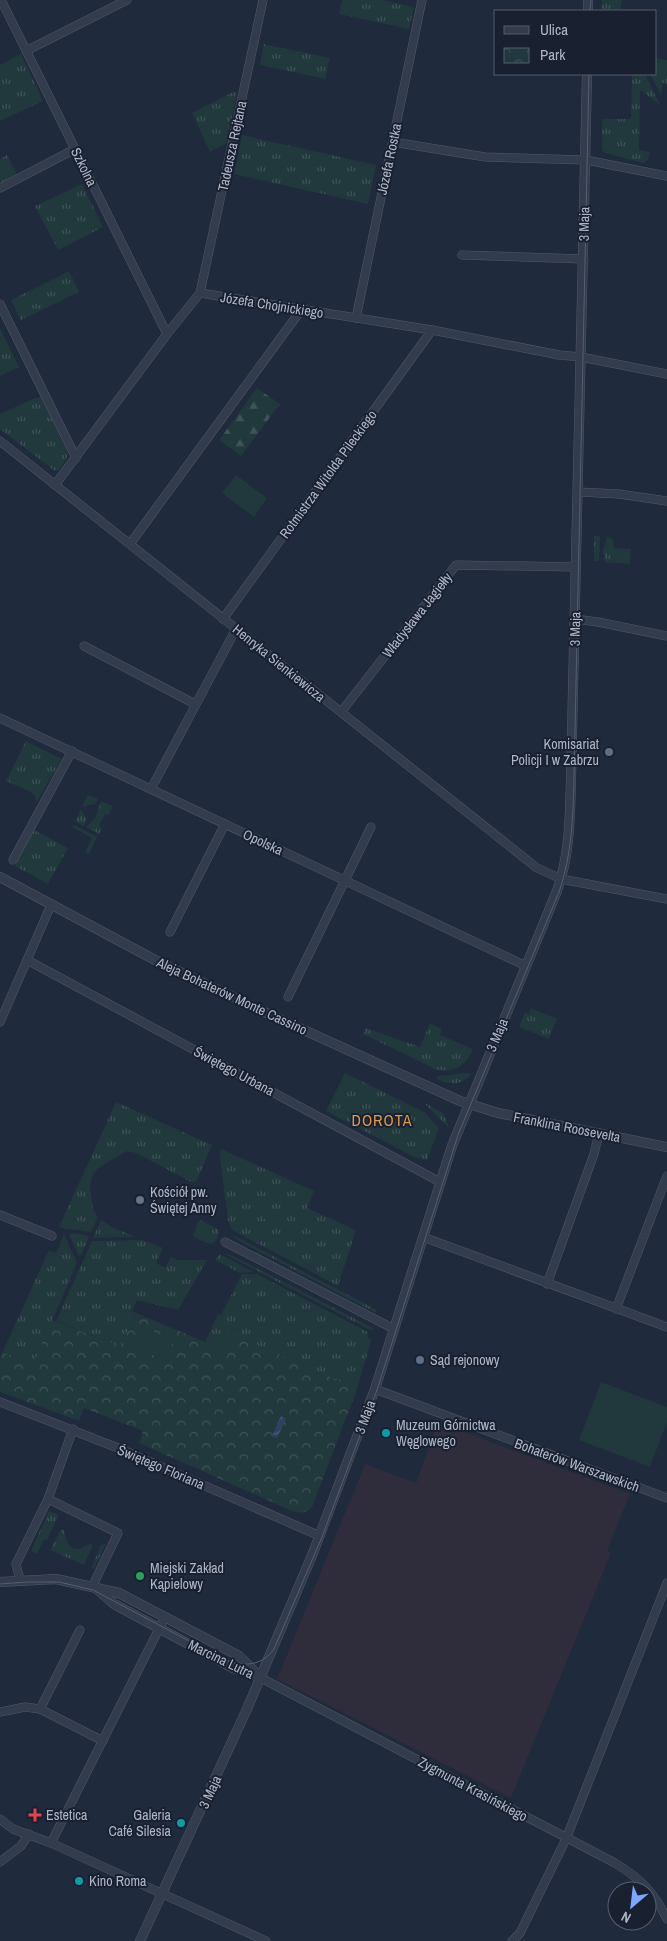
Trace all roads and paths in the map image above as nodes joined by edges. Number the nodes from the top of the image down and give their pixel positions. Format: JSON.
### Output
{"nodes":[{"id":1,"x":1,"y":0,"type":"edge"},
{"id":2,"x":127,"y":0,"type":"edge"},
{"id":3,"x":263,"y":0,"type":"edge"},
{"id":4,"x":422,"y":0,"type":"edge"},
{"id":5,"x":26,"y":51,"type":"junction"},
{"id":6,"x":587,"y":75,"type":"edge"},
{"id":7,"x":393,"y":142,"type":"junction"},
{"id":8,"x":75,"y":150,"type":"junction"},
{"id":9,"x":586,"y":160,"type":"junction"},
{"id":10,"x":667,"y":176,"type":"edge"},
{"id":11,"x":0,"y":188,"type":"edge"},
{"id":12,"x":462,"y":255,"type":"dead end"},
{"id":13,"x":584,"y":259,"type":"junction"},
{"id":14,"x":200,"y":293,"type":"junction"},
{"id":15,"x":0,"y":304,"type":"edge"},
{"id":16,"x":301,"y":310,"type":"junction"},
{"id":17,"x":356,"y":318,"type":"junction"},
{"id":18,"x":432,"y":330,"type":"junction"},
{"id":19,"x":167,"y":334,"type":"junction"},
{"id":20,"x":582,"y":358,"type":"junction"},
{"id":21,"x":667,"y":374,"type":"edge"},
{"id":22,"x":0,"y":441,"type":"edge"},
{"id":23,"x":76,"y":458,"type":"junction"},
{"id":24,"x":56,"y":485,"type":"junction"},
{"id":25,"x":578,"y":492,"type":"junction"},
{"id":26,"x":667,"y":501,"type":"edge"},
{"id":27,"x":130,"y":544,"type":"junction"},
{"id":28,"x":576,"y":567,"type":"junction"},
{"id":29,"x":223,"y":618,"type":"junction"},
{"id":30,"x":575,"y":619,"type":"junction"},
{"id":31,"x":236,"y":629,"type":"junction"},
{"id":32,"x":667,"y":636,"type":"edge"},
{"id":33,"x":84,"y":646,"type":"dead end"},
{"id":34,"x":195,"y":704,"type":"junction"},
{"id":35,"x":341,"y":712,"type":"junction"},
{"id":36,"x":0,"y":718,"type":"edge"},
{"id":37,"x":72,"y":751,"type":"junction"},
{"id":38,"x":151,"y":789,"type":"junction"},
{"id":39,"x":225,"y":824,"type":"junction"},
{"id":40,"x":371,"y":827,"type":"dead end"},
{"id":41,"x":13,"y":860,"type":"dead end"},
{"id":42,"x":0,"y":877,"type":"edge"},
{"id":43,"x":561,"y":879,"type":"junction"},
{"id":44,"x":346,"y":881,"type":"junction"},
{"id":45,"x":667,"y":899,"type":"edge"},
{"id":46,"x":51,"y":905,"type":"junction"},
{"id":47,"x":170,"y":932,"type":"dead end"},
{"id":48,"x":27,"y":960,"type":"junction"},
{"id":49,"x":526,"y":966,"type":"junction"},
{"id":50,"x":288,"y":997,"type":"dead end"},
{"id":51,"x":0,"y":1022,"type":"edge"},
{"id":52,"x":468,"y":1104,"type":"junction"},
{"id":53,"x":599,"y":1133,"type":"junction"},
{"id":54,"x":667,"y":1147,"type":"edge"},
{"id":55,"x":667,"y":1176,"type":"edge"},
{"id":56,"x":440,"y":1182,"type":"junction"},
{"id":57,"x":0,"y":1215,"type":"edge"},
{"id":58,"x":52,"y":1236,"type":"dead end"},
{"id":59,"x":423,"y":1238,"type":"junction"},
{"id":60,"x":225,"y":1242,"type":"dead end"},
{"id":61,"x":547,"y":1284,"type":"junction"},
{"id":62,"x":616,"y":1309,"type":"junction"},
{"id":63,"x":667,"y":1327,"type":"edge"},
{"id":64,"x":394,"y":1329,"type":"junction"},
{"id":65,"x":375,"y":1389,"type":"junction"},
{"id":66,"x":0,"y":1402,"type":"edge"},
{"id":67,"x":73,"y":1430,"type":"junction"},
{"id":68,"x":667,"y":1498,"type":"edge"},
{"id":69,"x":48,"y":1499,"type":"junction"},
{"id":70,"x":320,"y":1536,"type":"junction"},
{"id":71,"x":20,"y":1580,"type":"junction"},
{"id":72,"x":0,"y":1582,"type":"edge"},
{"id":73,"x":667,"y":1583,"type":"edge"},
{"id":74,"x":95,"y":1588,"type":"junction"},
{"id":75,"x":166,"y":1617,"type":"junction"},
{"id":76,"x":160,"y":1629,"type":"junction"},
{"id":77,"x":80,"y":1630,"type":"dead end"},
{"id":78,"x":261,"y":1678,"type":"junction"},
{"id":79,"x":40,"y":1709,"type":"junction"},
{"id":80,"x":0,"y":1712,"type":"edge"},
{"id":81,"x":103,"y":1741,"type":"junction"},
{"id":82,"x":1,"y":1823,"type":"edge"},
{"id":83,"x":29,"y":1834,"type":"junction"},
{"id":84,"x":566,"y":1839,"type":"junction"},
{"id":85,"x":51,"y":1843,"type":"junction"},
{"id":86,"x":0,"y":1862,"type":"edge"},
{"id":87,"x":163,"y":1894,"type":"junction"},
{"id":88,"x":667,"y":1918,"type":"edge"},
{"id":89,"x":140,"y":1941,"type":"edge"},
{"id":90,"x":266,"y":1941,"type":"edge"},
{"id":91,"x":512,"y":1941,"type":"edge"}],
"edges":[{"from":1,"to":5,"type":"street","name":"Szkolna"},
{"from":2,"to":5,"type":"street"},
{"from":3,"to":14,"type":"street","name":"Tadeusza Rejtana"},
{"from":4,"to":7,"type":"street","name":"Józefa Rostka"},
{"from":5,"to":8,"type":"street","name":"Szkolna"},
{"from":6,"to":9,"type":"street","name":"3 Maja"},
{"from":7,"to":9,"type":"street"},
{"from":7,"to":17,"type":"street","name":"Józefa Rostka"},
{"from":8,"to":11,"type":"street"},
{"from":8,"to":19,"type":"street","name":"Szkolna"},
{"from":9,"to":10,"type":"street"},
{"from":9,"to":13,"type":"street","name":"3 Maja"},
{"from":12,"to":13,"type":"street"},
{"from":13,"to":20,"type":"street","name":"3 Maja"},
{"from":14,"to":16,"type":"street","name":"Józefa Chojnickiego"},
{"from":14,"to":19,"type":"street"},
{"from":15,"to":23,"type":"street"},
{"from":16,"to":17,"type":"street","name":"Józefa Chojnickiego"},
{"from":16,"to":27,"type":"street"},
{"from":17,"to":18,"type":"street","name":"Józefa Chojnickiego"},
{"from":18,"to":20,"type":"street","name":"Józefa Chojnickiego"},
{"from":18,"to":29,"type":"street","name":"Rotmistrza Witolda Pileckiego"},
{"from":19,"to":23,"type":"street"},
{"from":20,"to":21,"type":"street","name":"Józefa Chojnickiego"},
{"from":20,"to":25,"type":"street","name":"3 Maja"},
{"from":22,"to":24,"type":"street","name":"Henryka Sienkiewicza"},
{"from":23,"to":24,"type":"street"},
{"from":24,"to":27,"type":"street","name":"Henryka Sienkiewicza"},
{"from":25,"to":26,"type":"street"},
{"from":25,"to":28,"type":"street","name":"3 Maja"},
{"from":27,"to":29,"type":"street","name":"Henryka Sienkiewicza"},
{"from":28,"to":30,"type":"street","name":"3 Maja"},
{"from":28,"to":35,"type":"street","name":"Władysława Jagiełły"},
{"from":29,"to":31,"type":"street","name":"Henryka Sienkiewicza"},
{"from":30,"to":32,"type":"street"},
{"from":30,"to":43,"type":"street","name":"3 Maja"},
{"from":31,"to":34,"type":"street"},
{"from":31,"to":35,"type":"street","name":"Henryka Sienkiewicza"},
{"from":33,"to":34,"type":"street"},
{"from":34,"to":38,"type":"street"},
{"from":35,"to":43,"type":"street","name":"Henryka Sienkiewicza"},
{"from":36,"to":37,"type":"street","name":"Opolska"},
{"from":37,"to":38,"type":"street","name":"Opolska"},
{"from":37,"to":41,"type":"street"},
{"from":38,"to":39,"type":"street","name":"Opolska"},
{"from":39,"to":44,"type":"street","name":"Opolska"},
{"from":39,"to":47,"type":"street"},
{"from":40,"to":44,"type":"street"},
{"from":42,"to":46,"type":"street","name":"Aleja Bohaterów Monte Cassino"},
{"from":43,"to":45,"type":"street","name":"Henryka Sienkiewicza"},
{"from":43,"to":49,"type":"street","name":"3 Maja"},
{"from":44,"to":49,"type":"street","name":"Opolska"},
{"from":44,"to":50,"type":"street"},
{"from":46,"to":48,"type":"street"},
{"from":46,"to":52,"type":"street","name":"Aleja Bohaterów Monte Cassino"},
{"from":48,"to":51,"type":"street"},
{"from":48,"to":56,"type":"street","name":"Świętego Urbana"},
{"from":49,"to":52,"type":"street","name":"3 Maja"},
{"from":52,"to":53,"type":"street","name":"Franklina Roosevelta"},
{"from":52,"to":56,"type":"street","name":"3 Maja"},
{"from":53,"to":54,"type":"street","name":"Franklina Roosevelta"},
{"from":53,"to":61,"type":"street"},
{"from":55,"to":62,"type":"street"},
{"from":56,"to":59,"type":"street","name":"3 Maja"},
{"from":57,"to":58,"type":"street"},
{"from":59,"to":61,"type":"street"},
{"from":59,"to":64,"type":"street","name":"3 Maja"},
{"from":60,"to":64,"type":"street"},
{"from":61,"to":62,"type":"street"},
{"from":62,"to":63,"type":"street"},
{"from":64,"to":65,"type":"street","name":"3 Maja"},
{"from":65,"to":68,"type":"street","name":"Bohaterów Warszawskich"},
{"from":65,"to":70,"type":"street","name":"3 Maja"},
{"from":66,"to":67,"type":"street","name":"Świętego Floriana"},
{"from":67,"to":69,"type":"street"},
{"from":67,"to":70,"type":"street","name":"Świętego Floriana"},
{"from":69,"to":71,"type":"street"},
{"from":69,"to":74,"type":"street"},
{"from":70,"to":78,"type":"street","name":"3 Maja"},
{"from":71,"to":72,"type":"street","name":"Marcina Lutra"},
{"from":71,"to":74,"type":"street","name":"Marcina Lutra"},
{"from":73,"to":84,"type":"street"},
{"from":74,"to":75,"type":"street","name":"Marcina Lutra"},
{"from":74,"to":76,"type":"street","name":"Marcina Lutra"},
{"from":75,"to":76,"type":"street"},
{"from":75,"to":78,"type":"street","name":"Marcina Lutra"},
{"from":76,"to":78,"type":"street","name":"Marcina Lutra"},
{"from":76,"to":81,"type":"street"},
{"from":77,"to":79,"type":"street"},
{"from":78,"to":84,"type":"street","name":"Zygmunta Krasińskiego"},
{"from":78,"to":87,"type":"street","name":"3 Maja"},
{"from":79,"to":80,"type":"street"},
{"from":79,"to":81,"type":"street"},
{"from":81,"to":85,"type":"street"},
{"from":82,"to":83,"type":"street"},
{"from":83,"to":85,"type":"street"},
{"from":83,"to":86,"type":"street"},
{"from":84,"to":88,"type":"street","name":"Zygmunta Krasińskiego"},
{"from":84,"to":91,"type":"street"},
{"from":85,"to":87,"type":"street"},
{"from":87,"to":89,"type":"street","name":"3 Maja"},
{"from":87,"to":90,"type":"street"}]}
